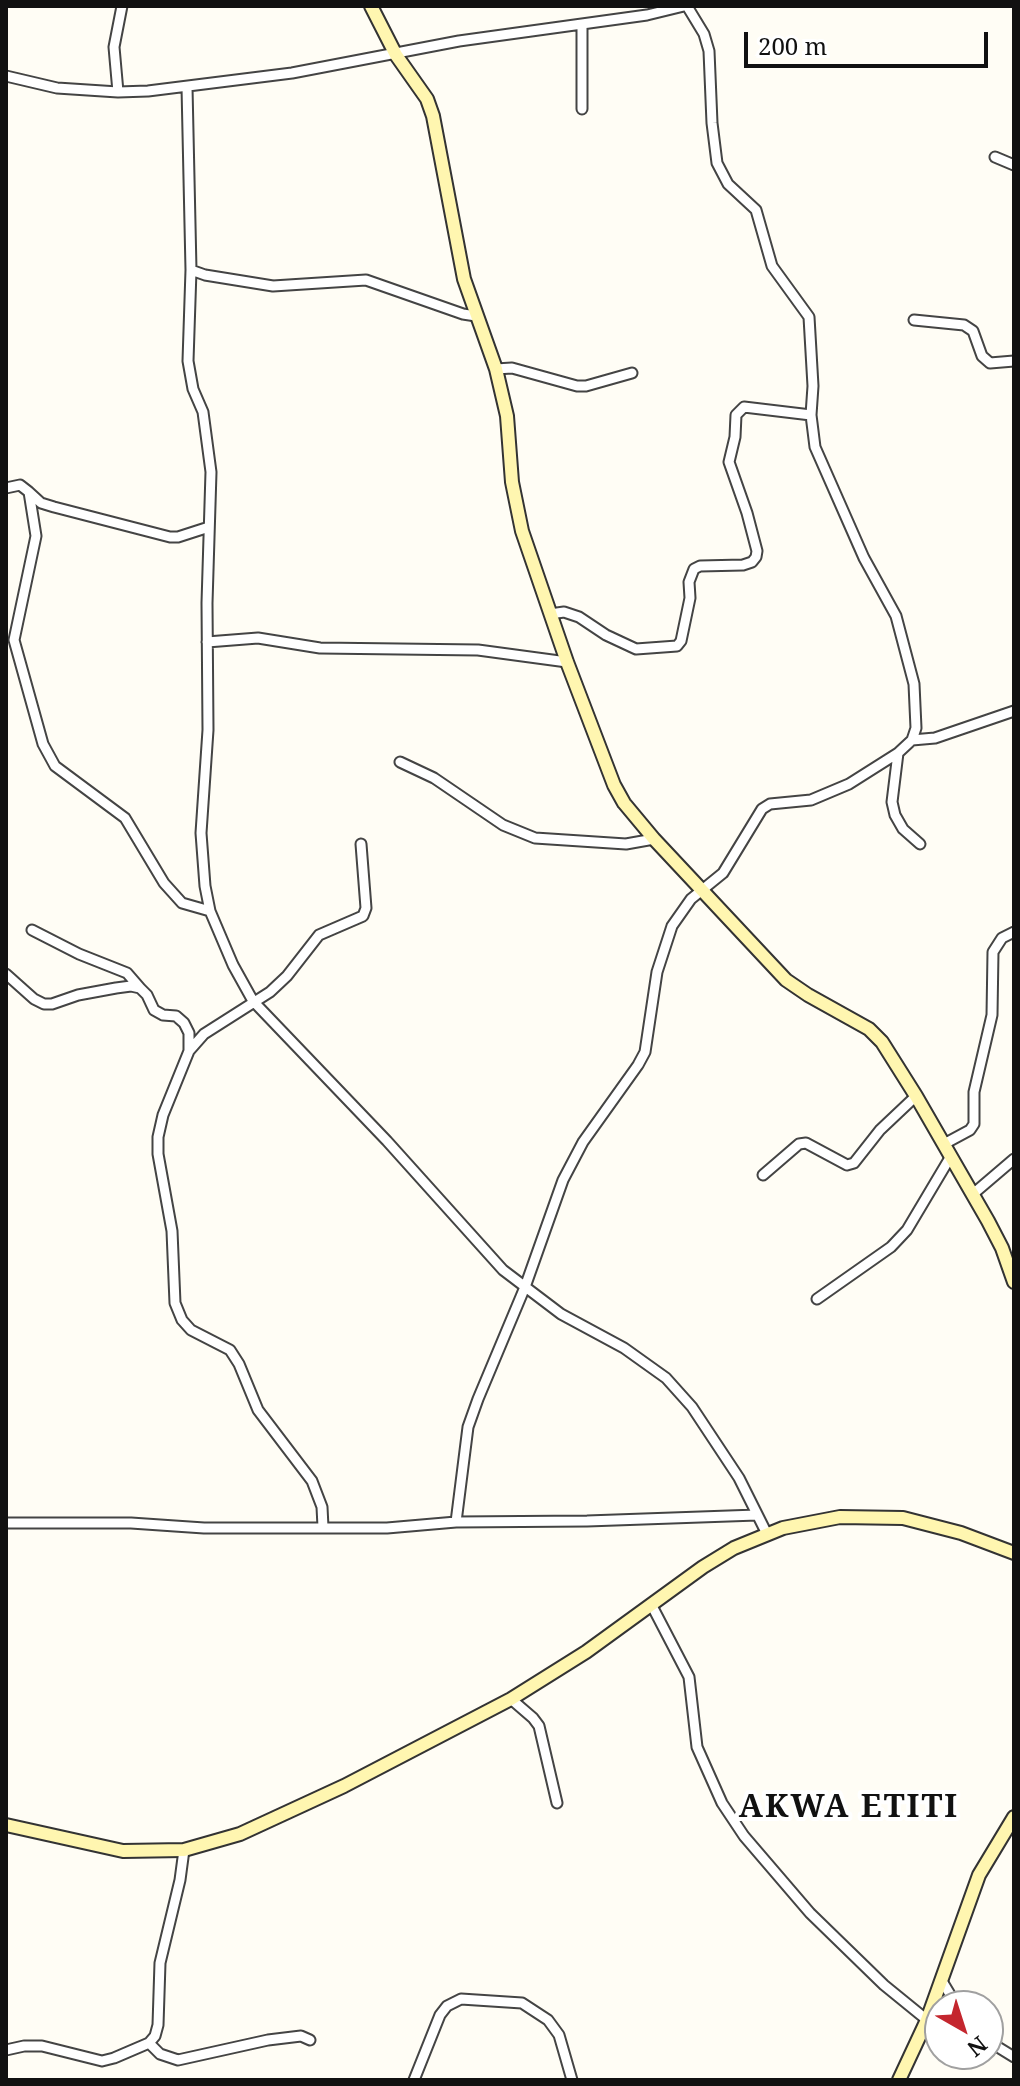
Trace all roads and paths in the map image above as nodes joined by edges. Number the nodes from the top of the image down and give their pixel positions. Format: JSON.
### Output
{"nodes":[{"id":1,"x":122,"y":6,"type":"edge"},
{"id":2,"x":371,"y":6,"type":"edge"},
{"id":3,"x":685,"y":6,"type":"edge"},
{"id":4,"x":582,"y":25,"type":"junction"},
{"id":5,"x":396,"y":55,"type":"junction"},
{"id":6,"x":6,"y":76,"type":"edge"},
{"id":7,"x":187,"y":87,"type":"junction"},
{"id":8,"x":118,"y":92,"type":"junction"},
{"id":9,"x":582,"y":109,"type":"dead end"},
{"id":10,"x":995,"y":157,"type":"dead end"},
{"id":11,"x":1014,"y":165,"type":"edge"},
{"id":12,"x":191,"y":270,"type":"junction"},
{"id":13,"x":476,"y":316,"type":"junction"},
{"id":14,"x":914,"y":320,"type":"dead end"},
{"id":15,"x":1014,"y":361,"type":"edge"},
{"id":16,"x":496,"y":369,"type":"junction"},
{"id":17,"x":632,"y":373,"type":"dead end"},
{"id":18,"x":811,"y":415,"type":"junction"},
{"id":19,"x":6,"y":488,"type":"edge"},
{"id":20,"x":29,"y":492,"type":"junction"},
{"id":21,"x":209,"y":527,"type":"junction"},
{"id":22,"x":550,"y":614,"type":"junction"},
{"id":23,"x":207,"y":642,"type":"junction"},
{"id":24,"x":567,"y":662,"type":"junction"},
{"id":25,"x":1014,"y":711,"type":"edge"},
{"id":26,"x":912,"y":740,"type":"junction"},
{"id":27,"x":898,"y":753,"type":"junction"},
{"id":28,"x":400,"y":762,"type":"dead end"},
{"id":29,"x":654,"y":839,"type":"junction"},
{"id":30,"x":361,"y":844,"type":"dead end"},
{"id":31,"x":920,"y":844,"type":"dead end"},
{"id":32,"x":701,"y":890,"type":"junction"},
{"id":33,"x":210,"y":911,"type":"junction"},
{"id":34,"x":32,"y":930,"type":"dead end"},
{"id":35,"x":1014,"y":932,"type":"edge"},
{"id":36,"x":6,"y":974,"type":"edge"},
{"id":37,"x":140,"y":988,"type":"junction"},
{"id":38,"x":253,"y":1001,"type":"junction"},
{"id":39,"x":189,"y":1051,"type":"junction"},
{"id":40,"x":916,"y":1096,"type":"junction"},
{"id":41,"x":944,"y":1144,"type":"junction"},
{"id":42,"x":951,"y":1156,"type":"junction"},
{"id":43,"x":1014,"y":1159,"type":"edge"},
{"id":44,"x":763,"y":1175,"type":"dead end"},
{"id":45,"x":973,"y":1194,"type":"junction"},
{"id":46,"x":1014,"y":1282,"type":"edge"},
{"id":47,"x":525,"y":1287,"type":"junction"},
{"id":48,"x":817,"y":1299,"type":"dead end"},
{"id":49,"x":757,"y":1515,"type":"junction"},
{"id":50,"x":456,"y":1522,"type":"junction"},
{"id":51,"x":6,"y":1523,"type":"edge"},
{"id":52,"x":323,"y":1527,"type":"junction"},
{"id":53,"x":766,"y":1532,"type":"junction"},
{"id":54,"x":1014,"y":1553,"type":"edge"},
{"id":55,"x":651,"y":1604,"type":"junction"},
{"id":56,"x":511,"y":1699,"type":"junction"},
{"id":57,"x":557,"y":1803,"type":"dead end"},
{"id":58,"x":1014,"y":1817,"type":"edge"},
{"id":59,"x":6,"y":1825,"type":"edge"},
{"id":60,"x":184,"y":1850,"type":"junction"},
{"id":61,"x":942,"y":1981,"type":"junction"},
{"id":62,"x":939,"y":1990,"type":"edge"},
{"id":63,"x":947,"y":1990,"type":"edge"},
{"id":64,"x":924,"y":2018,"type":"edge"},
{"id":65,"x":924,"y":2026,"type":"edge"},
{"id":66,"x":310,"y":2040,"type":"dead end"},
{"id":67,"x":149,"y":2043,"type":"junction"},
{"id":68,"x":6,"y":2050,"type":"edge"},
{"id":69,"x":414,"y":2080,"type":"edge"},
{"id":70,"x":572,"y":2080,"type":"edge"},
{"id":71,"x":899,"y":2080,"type":"edge"}],
"edges":[{"from":1,"to":8,"type":"street"},
{"from":2,"to":5,"type":"main road"},
{"from":3,"to":4,"type":"street"},
{"from":3,"to":18,"type":"street"},
{"from":4,"to":5,"type":"street"},
{"from":4,"to":9,"type":"street"},
{"from":5,"to":7,"type":"street"},
{"from":5,"to":13,"type":"main road"},
{"from":6,"to":8,"type":"street"},
{"from":7,"to":8,"type":"street"},
{"from":7,"to":12,"type":"street"},
{"from":10,"to":11,"type":"street"},
{"from":12,"to":13,"type":"street"},
{"from":12,"to":21,"type":"street"},
{"from":13,"to":16,"type":"main road"},
{"from":14,"to":15,"type":"street"},
{"from":16,"to":17,"type":"street"},
{"from":16,"to":22,"type":"main road"},
{"from":18,"to":22,"type":"street"},
{"from":18,"to":26,"type":"street"},
{"from":19,"to":20,"type":"street"},
{"from":20,"to":21,"type":"street"},
{"from":20,"to":33,"type":"street"},
{"from":21,"to":23,"type":"street"},
{"from":22,"to":24,"type":"main road"},
{"from":23,"to":24,"type":"street"},
{"from":23,"to":33,"type":"street"},
{"from":24,"to":29,"type":"main road"},
{"from":25,"to":26,"type":"street"},
{"from":26,"to":27,"type":"street"},
{"from":27,"to":31,"type":"street"},
{"from":27,"to":32,"type":"street"},
{"from":28,"to":29,"type":"street"},
{"from":29,"to":32,"type":"main road"},
{"from":30,"to":38,"type":"street"},
{"from":32,"to":40,"type":"main road"},
{"from":32,"to":47,"type":"street"},
{"from":33,"to":38,"type":"street"},
{"from":34,"to":37,"type":"street"},
{"from":35,"to":41,"type":"street"},
{"from":36,"to":37,"type":"street"},
{"from":37,"to":39,"type":"street"},
{"from":38,"to":39,"type":"street"},
{"from":38,"to":47,"type":"street"},
{"from":39,"to":52,"type":"street"},
{"from":40,"to":41,"type":"main road"},
{"from":40,"to":44,"type":"street"},
{"from":41,"to":42,"type":"main road"},
{"from":42,"to":45,"type":"main road"},
{"from":42,"to":48,"type":"street"},
{"from":43,"to":45,"type":"street"},
{"from":45,"to":46,"type":"main road"},
{"from":47,"to":49,"type":"street"},
{"from":47,"to":50,"type":"street"},
{"from":49,"to":50,"type":"street"},
{"from":49,"to":53,"type":"street"},
{"from":50,"to":52,"type":"street"},
{"from":51,"to":52,"type":"street"},
{"from":53,"to":54,"type":"main road"},
{"from":53,"to":55,"type":"main road"},
{"from":55,"to":56,"type":"main road"},
{"from":55,"to":64,"type":"street"},
{"from":56,"to":57,"type":"street"},
{"from":56,"to":60,"type":"main road"},
{"from":58,"to":61,"type":"main road"},
{"from":59,"to":60,"type":"main road"},
{"from":60,"to":67,"type":"street"},
{"from":61,"to":62,"type":"main road"},
{"from":61,"to":63,"type":"street"},
{"from":65,"to":71,"type":"main road"},
{"from":66,"to":67,"type":"street"},
{"from":67,"to":68,"type":"street"},
{"from":69,"to":70,"type":"street"}]}
